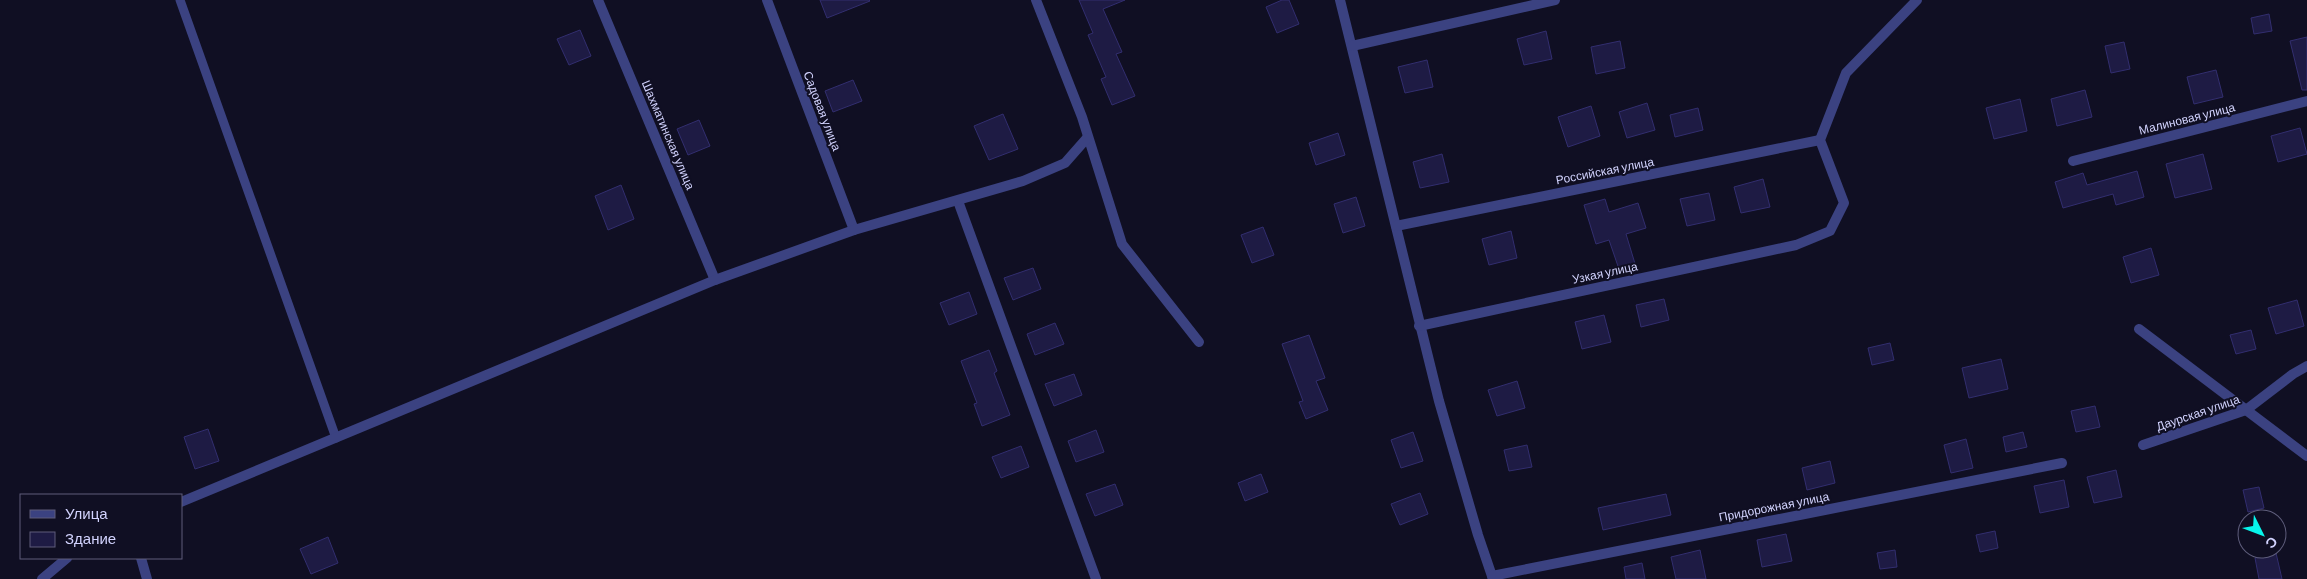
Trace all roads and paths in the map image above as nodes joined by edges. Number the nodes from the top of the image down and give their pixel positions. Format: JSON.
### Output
{"nodes":[{"id":1,"x":180,"y":0,"type":"edge"},
{"id":2,"x":598,"y":0,"type":"edge"},
{"id":3,"x":767,"y":0,"type":"edge"},
{"id":4,"x":1036,"y":0,"type":"edge"},
{"id":5,"x":1340,"y":0,"type":"edge"},
{"id":6,"x":1555,"y":0,"type":"edge"},
{"id":7,"x":1917,"y":0,"type":"edge"},
{"id":8,"x":1352,"y":46,"type":"junction"},
{"id":9,"x":2307,"y":101,"type":"edge"},
{"id":10,"x":1087,"y":138,"type":"junction"},
{"id":11,"x":1820,"y":140,"type":"junction"},
{"id":12,"x":2073,"y":161,"type":"dead end"},
{"id":13,"x":958,"y":201,"type":"junction"},
{"id":14,"x":1396,"y":226,"type":"junction"},
{"id":15,"x":854,"y":230,"type":"junction"},
{"id":16,"x":715,"y":280,"type":"junction"},
{"id":17,"x":1420,"y":326,"type":"junction"},
{"id":18,"x":2140,"y":329,"type":"dead end"},
{"id":19,"x":1199,"y":342,"type":"dead end"},
{"id":20,"x":2307,"y":366,"type":"edge"},
{"id":21,"x":2246,"y":410,"type":"junction"},
{"id":22,"x":336,"y":438,"type":"junction"},
{"id":23,"x":2143,"y":445,"type":"dead end"},
{"id":24,"x":2307,"y":456,"type":"edge"},
{"id":25,"x":2062,"y":463,"type":"dead end"},
{"id":26,"x":182,"y":502,"type":"edge"},
{"id":27,"x":66,"y":559,"type":"edge"},
{"id":28,"x":141,"y":559,"type":"edge"},
{"id":29,"x":1492,"y":577,"type":"edge"},
{"id":30,"x":42,"y":579,"type":"edge"},
{"id":31,"x":147,"y":579,"type":"edge"},
{"id":32,"x":1096,"y":579,"type":"edge"}],
"edges":[{"from":1,"to":22,"type":"lane"},
{"from":2,"to":16,"type":"street","name":"Шахматинская улица"},
{"from":3,"to":15,"type":"street","name":"Садовая улица"},
{"from":4,"to":10,"type":"street"},
{"from":5,"to":8,"type":"street"},
{"from":6,"to":8,"type":"street"},
{"from":7,"to":11,"type":"street"},
{"from":8,"to":14,"type":"street"},
{"from":9,"to":12,"type":"street","name":"Малиновая улица"},
{"from":10,"to":13,"type":"street"},
{"from":10,"to":19,"type":"street"},
{"from":11,"to":14,"type":"street","name":"Российская улица"},
{"from":11,"to":17,"type":"street","name":"Узкая улица"},
{"from":13,"to":15,"type":"street"},
{"from":13,"to":32,"type":"street"},
{"from":14,"to":17,"type":"street"},
{"from":15,"to":16,"type":"street"},
{"from":16,"to":22,"type":"street"},
{"from":17,"to":29,"type":"street"},
{"from":18,"to":21,"type":"street"},
{"from":20,"to":21,"type":"street","name":"Даурская улица"},
{"from":21,"to":23,"type":"street","name":"Даурская улица"},
{"from":21,"to":24,"type":"street"},
{"from":22,"to":26,"type":"street"},
{"from":25,"to":29,"type":"street","name":"Придорожная улица"},
{"from":27,"to":30,"type":"street"},
{"from":28,"to":31,"type":"street"}]}
